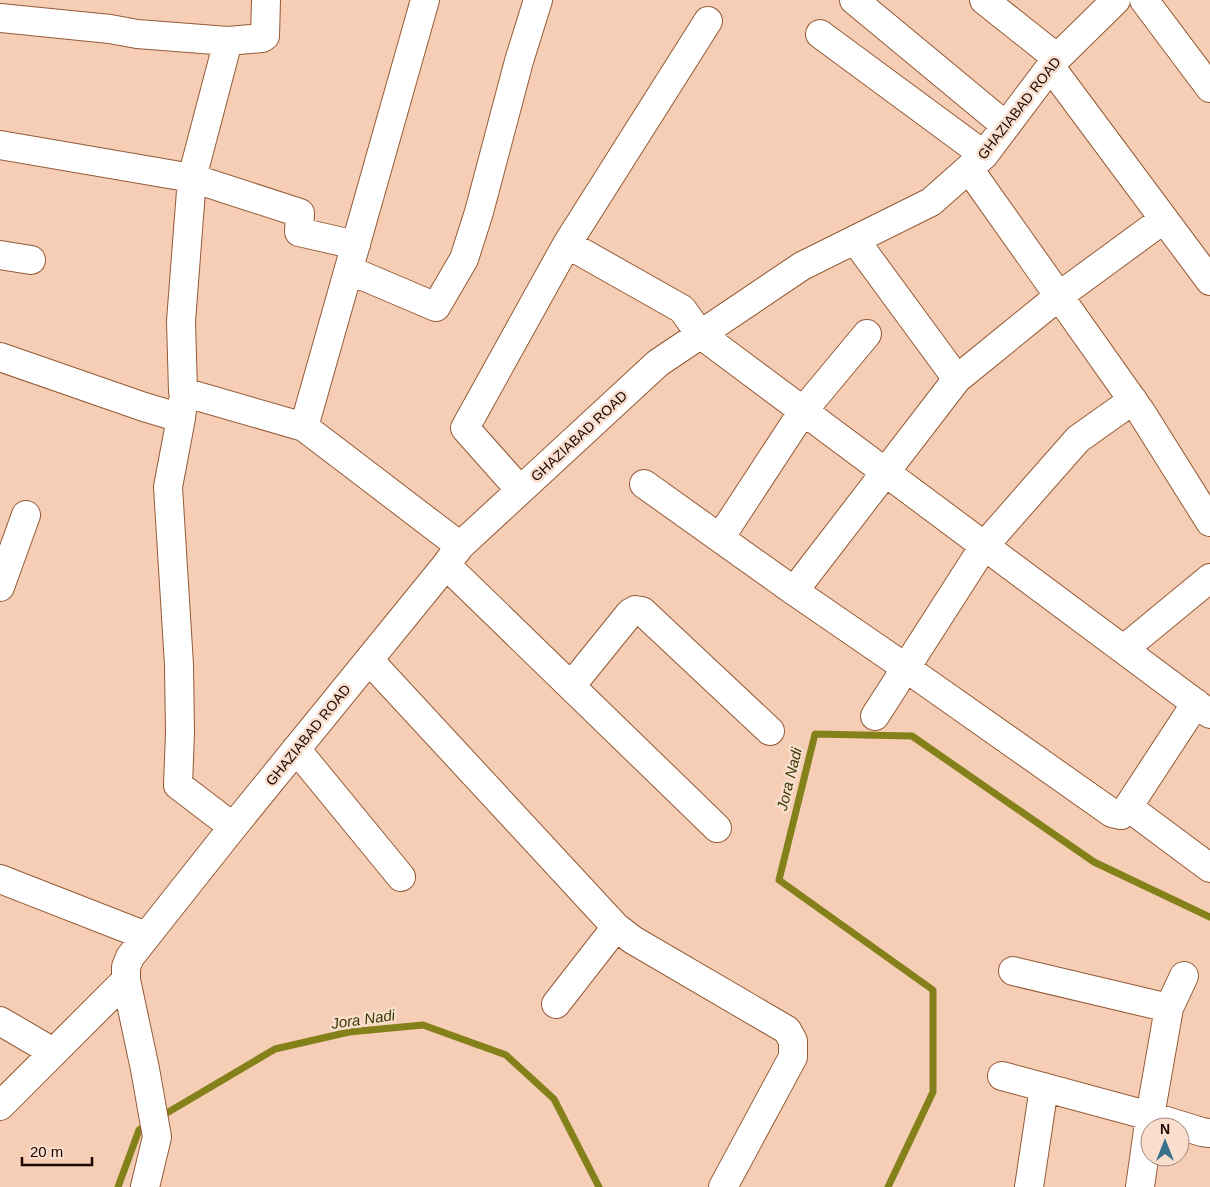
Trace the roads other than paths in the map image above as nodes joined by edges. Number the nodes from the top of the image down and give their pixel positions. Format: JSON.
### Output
{"nodes":[{"id":1,"x":266,"y":0,"type":"edge"},
{"id":2,"x":425,"y":0,"type":"edge"},
{"id":3,"x":538,"y":0,"type":"edge"},
{"id":4,"x":854,"y":0,"type":"edge"},
{"id":5,"x":984,"y":0,"type":"edge"},
{"id":6,"x":1116,"y":0,"type":"edge"},
{"id":7,"x":1144,"y":0,"type":"edge"},
{"id":8,"x":0,"y":18,"type":"edge"},
{"id":9,"x":708,"y":21,"type":"dead end"},
{"id":10,"x":820,"y":34,"type":"dead end"},
{"id":11,"x":228,"y":41,"type":"junction"},
{"id":12,"x":1054,"y":62,"type":"junction"},
{"id":13,"x":1210,"y":88,"type":"edge"},
{"id":14,"x":1006,"y":126,"type":"junction"},
{"id":15,"x":0,"y":144,"type":"edge"},
{"id":16,"x":976,"y":162,"type":"junction"},
{"id":17,"x":192,"y":178,"type":"junction"},
{"id":18,"x":1164,"y":219,"type":"junction"},
{"id":19,"x":854,"y":240,"type":"junction"},
{"id":20,"x":567,"y":244,"type":"junction"},
{"id":21,"x":0,"y":254,"type":"edge"},
{"id":22,"x":352,"y":257,"type":"junction"},
{"id":23,"x":31,"y":260,"type":"dead end"},
{"id":24,"x":1210,"y":281,"type":"edge"},
{"id":25,"x":1059,"y":296,"type":"junction"},
{"id":26,"x":700,"y":334,"type":"junction"},
{"id":27,"x":867,"y":334,"type":"dead end"},
{"id":28,"x":0,"y":357,"type":"edge"},
{"id":29,"x":957,"y":379,"type":"junction"},
{"id":30,"x":1133,"y":400,"type":"junction"},
{"id":31,"x":182,"y":405,"type":"junction"},
{"id":32,"x":803,"y":411,"type":"junction"},
{"id":33,"x":304,"y":427,"type":"junction"},
{"id":34,"x":886,"y":472,"type":"junction"},
{"id":35,"x":644,"y":484,"type":"dead end"},
{"id":36,"x":520,"y":490,"type":"junction"},
{"id":37,"x":26,"y":515,"type":"dead end"},
{"id":38,"x":1210,"y":522,"type":"edge"},
{"id":39,"x":720,"y":538,"type":"junction"},
{"id":40,"x":984,"y":546,"type":"junction"},
{"id":41,"x":453,"y":555,"type":"junction"},
{"id":42,"x":1210,"y":578,"type":"edge"},
{"id":43,"x":0,"y":588,"type":"edge"},
{"id":44,"x":794,"y":591,"type":"junction"},
{"id":45,"x":1124,"y":649,"type":"junction"},
{"id":46,"x":369,"y":660,"type":"junction"},
{"id":47,"x":906,"y":668,"type":"junction"},
{"id":48,"x":571,"y":686,"type":"junction"},
{"id":49,"x":1203,"y":708,"type":"edge"},
{"id":50,"x":875,"y":716,"type":"dead end"},
{"id":51,"x":770,"y":731,"type":"dead end"},
{"id":52,"x":296,"y":749,"type":"junction"},
{"id":53,"x":1128,"y":807,"type":"junction"},
{"id":54,"x":233,"y":827,"type":"junction"},
{"id":55,"x":716,"y":828,"type":"dead end"},
{"id":56,"x":1210,"y":868,"type":"edge"},
{"id":57,"x":401,"y":877,"type":"dead end"},
{"id":58,"x":0,"y":879,"type":"edge"},
{"id":59,"x":616,"y":927,"type":"junction"},
{"id":60,"x":146,"y":936,"type":"junction"},
{"id":61,"x":1013,"y":971,"type":"dead end"},
{"id":62,"x":126,"y":974,"type":"junction"},
{"id":63,"x":1184,"y":976,"type":"dead end"},
{"id":64,"x":556,"y":1004,"type":"dead end"},
{"id":65,"x":1169,"y":1008,"type":"junction"},
{"id":66,"x":0,"y":1021,"type":"edge"},
{"id":67,"x":53,"y":1052,"type":"junction"},
{"id":68,"x":1002,"y":1076,"type":"dead end"},
{"id":69,"x":1044,"y":1087,"type":"junction"},
{"id":70,"x":0,"y":1106,"type":"edge"},
{"id":71,"x":1150,"y":1116,"type":"junction"},
{"id":72,"x":1210,"y":1133,"type":"edge"},
{"id":73,"x":146,"y":1187,"type":"edge"},
{"id":74,"x":723,"y":1187,"type":"edge"},
{"id":75,"x":1030,"y":1187,"type":"edge"},
{"id":76,"x":1140,"y":1187,"type":"edge"}],
"edges":[{"from":1,"to":11,"type":"street"},
{"from":2,"to":22,"type":"street"},
{"from":3,"to":22,"type":"street"},
{"from":4,"to":14,"type":"street"},
{"from":5,"to":12,"type":"street"},
{"from":6,"to":12,"type":"street","name":"GHAZIABAD ROAD"},
{"from":7,"to":13,"type":"street"},
{"from":8,"to":11,"type":"street"},
{"from":9,"to":20,"type":"street"},
{"from":10,"to":16,"type":"street"},
{"from":11,"to":17,"type":"street"},
{"from":12,"to":14,"type":"street","name":"GHAZIABAD ROAD"},
{"from":12,"to":18,"type":"street"},
{"from":14,"to":16,"type":"street","name":"GHAZIABAD ROAD"},
{"from":15,"to":17,"type":"street"},
{"from":16,"to":19,"type":"street","name":"GHAZIABAD ROAD"},
{"from":16,"to":25,"type":"street"},
{"from":17,"to":22,"type":"street"},
{"from":17,"to":31,"type":"street"},
{"from":18,"to":24,"type":"street"},
{"from":18,"to":25,"type":"street"},
{"from":19,"to":26,"type":"street","name":"GHAZIABAD ROAD"},
{"from":19,"to":29,"type":"street"},
{"from":20,"to":26,"type":"street"},
{"from":20,"to":36,"type":"street"},
{"from":21,"to":23,"type":"street"},
{"from":22,"to":33,"type":"street"},
{"from":25,"to":29,"type":"street"},
{"from":25,"to":30,"type":"street"},
{"from":26,"to":32,"type":"street"},
{"from":26,"to":36,"type":"street","name":"GHAZIABAD ROAD"},
{"from":27,"to":32,"type":"street"},
{"from":28,"to":31,"type":"street"},
{"from":29,"to":34,"type":"street"},
{"from":30,"to":38,"type":"street"},
{"from":30,"to":40,"type":"street"},
{"from":31,"to":33,"type":"street"},
{"from":31,"to":54,"type":"street"},
{"from":32,"to":34,"type":"street"},
{"from":32,"to":39,"type":"street"},
{"from":33,"to":41,"type":"street"},
{"from":34,"to":40,"type":"street"},
{"from":34,"to":44,"type":"street"},
{"from":35,"to":39,"type":"street"},
{"from":36,"to":41,"type":"street","name":"GHAZIABAD ROAD"},
{"from":37,"to":43,"type":"street"},
{"from":39,"to":44,"type":"street"},
{"from":40,"to":45,"type":"street"},
{"from":40,"to":47,"type":"street"},
{"from":41,"to":46,"type":"street","name":"GHAZIABAD ROAD"},
{"from":41,"to":48,"type":"street"},
{"from":42,"to":45,"type":"street"},
{"from":44,"to":47,"type":"street"},
{"from":45,"to":49,"type":"street"},
{"from":46,"to":52,"type":"street","name":"GHAZIABAD ROAD"},
{"from":46,"to":59,"type":"street"},
{"from":47,"to":50,"type":"street"},
{"from":47,"to":53,"type":"street"},
{"from":48,"to":51,"type":"street"},
{"from":48,"to":55,"type":"street"},
{"from":49,"to":53,"type":"street"},
{"from":52,"to":54,"type":"street","name":"GHAZIABAD ROAD"},
{"from":52,"to":57,"type":"street"},
{"from":53,"to":56,"type":"street"},
{"from":54,"to":60,"type":"street","name":"GHAZIABAD ROAD"},
{"from":58,"to":60,"type":"street"},
{"from":59,"to":64,"type":"street"},
{"from":59,"to":74,"type":"street"},
{"from":60,"to":62,"type":"street","name":"GHAZIABAD ROAD"},
{"from":61,"to":65,"type":"street"},
{"from":62,"to":67,"type":"street","name":"GHAZIABAD ROAD"},
{"from":62,"to":73,"type":"street"},
{"from":63,"to":65,"type":"street"},
{"from":65,"to":71,"type":"street"},
{"from":66,"to":67,"type":"street"},
{"from":67,"to":70,"type":"street","name":"GHAZIABAD ROAD"},
{"from":68,"to":69,"type":"street"},
{"from":69,"to":71,"type":"street"},
{"from":69,"to":75,"type":"street"},
{"from":71,"to":72,"type":"street"},
{"from":71,"to":76,"type":"street"}]}
